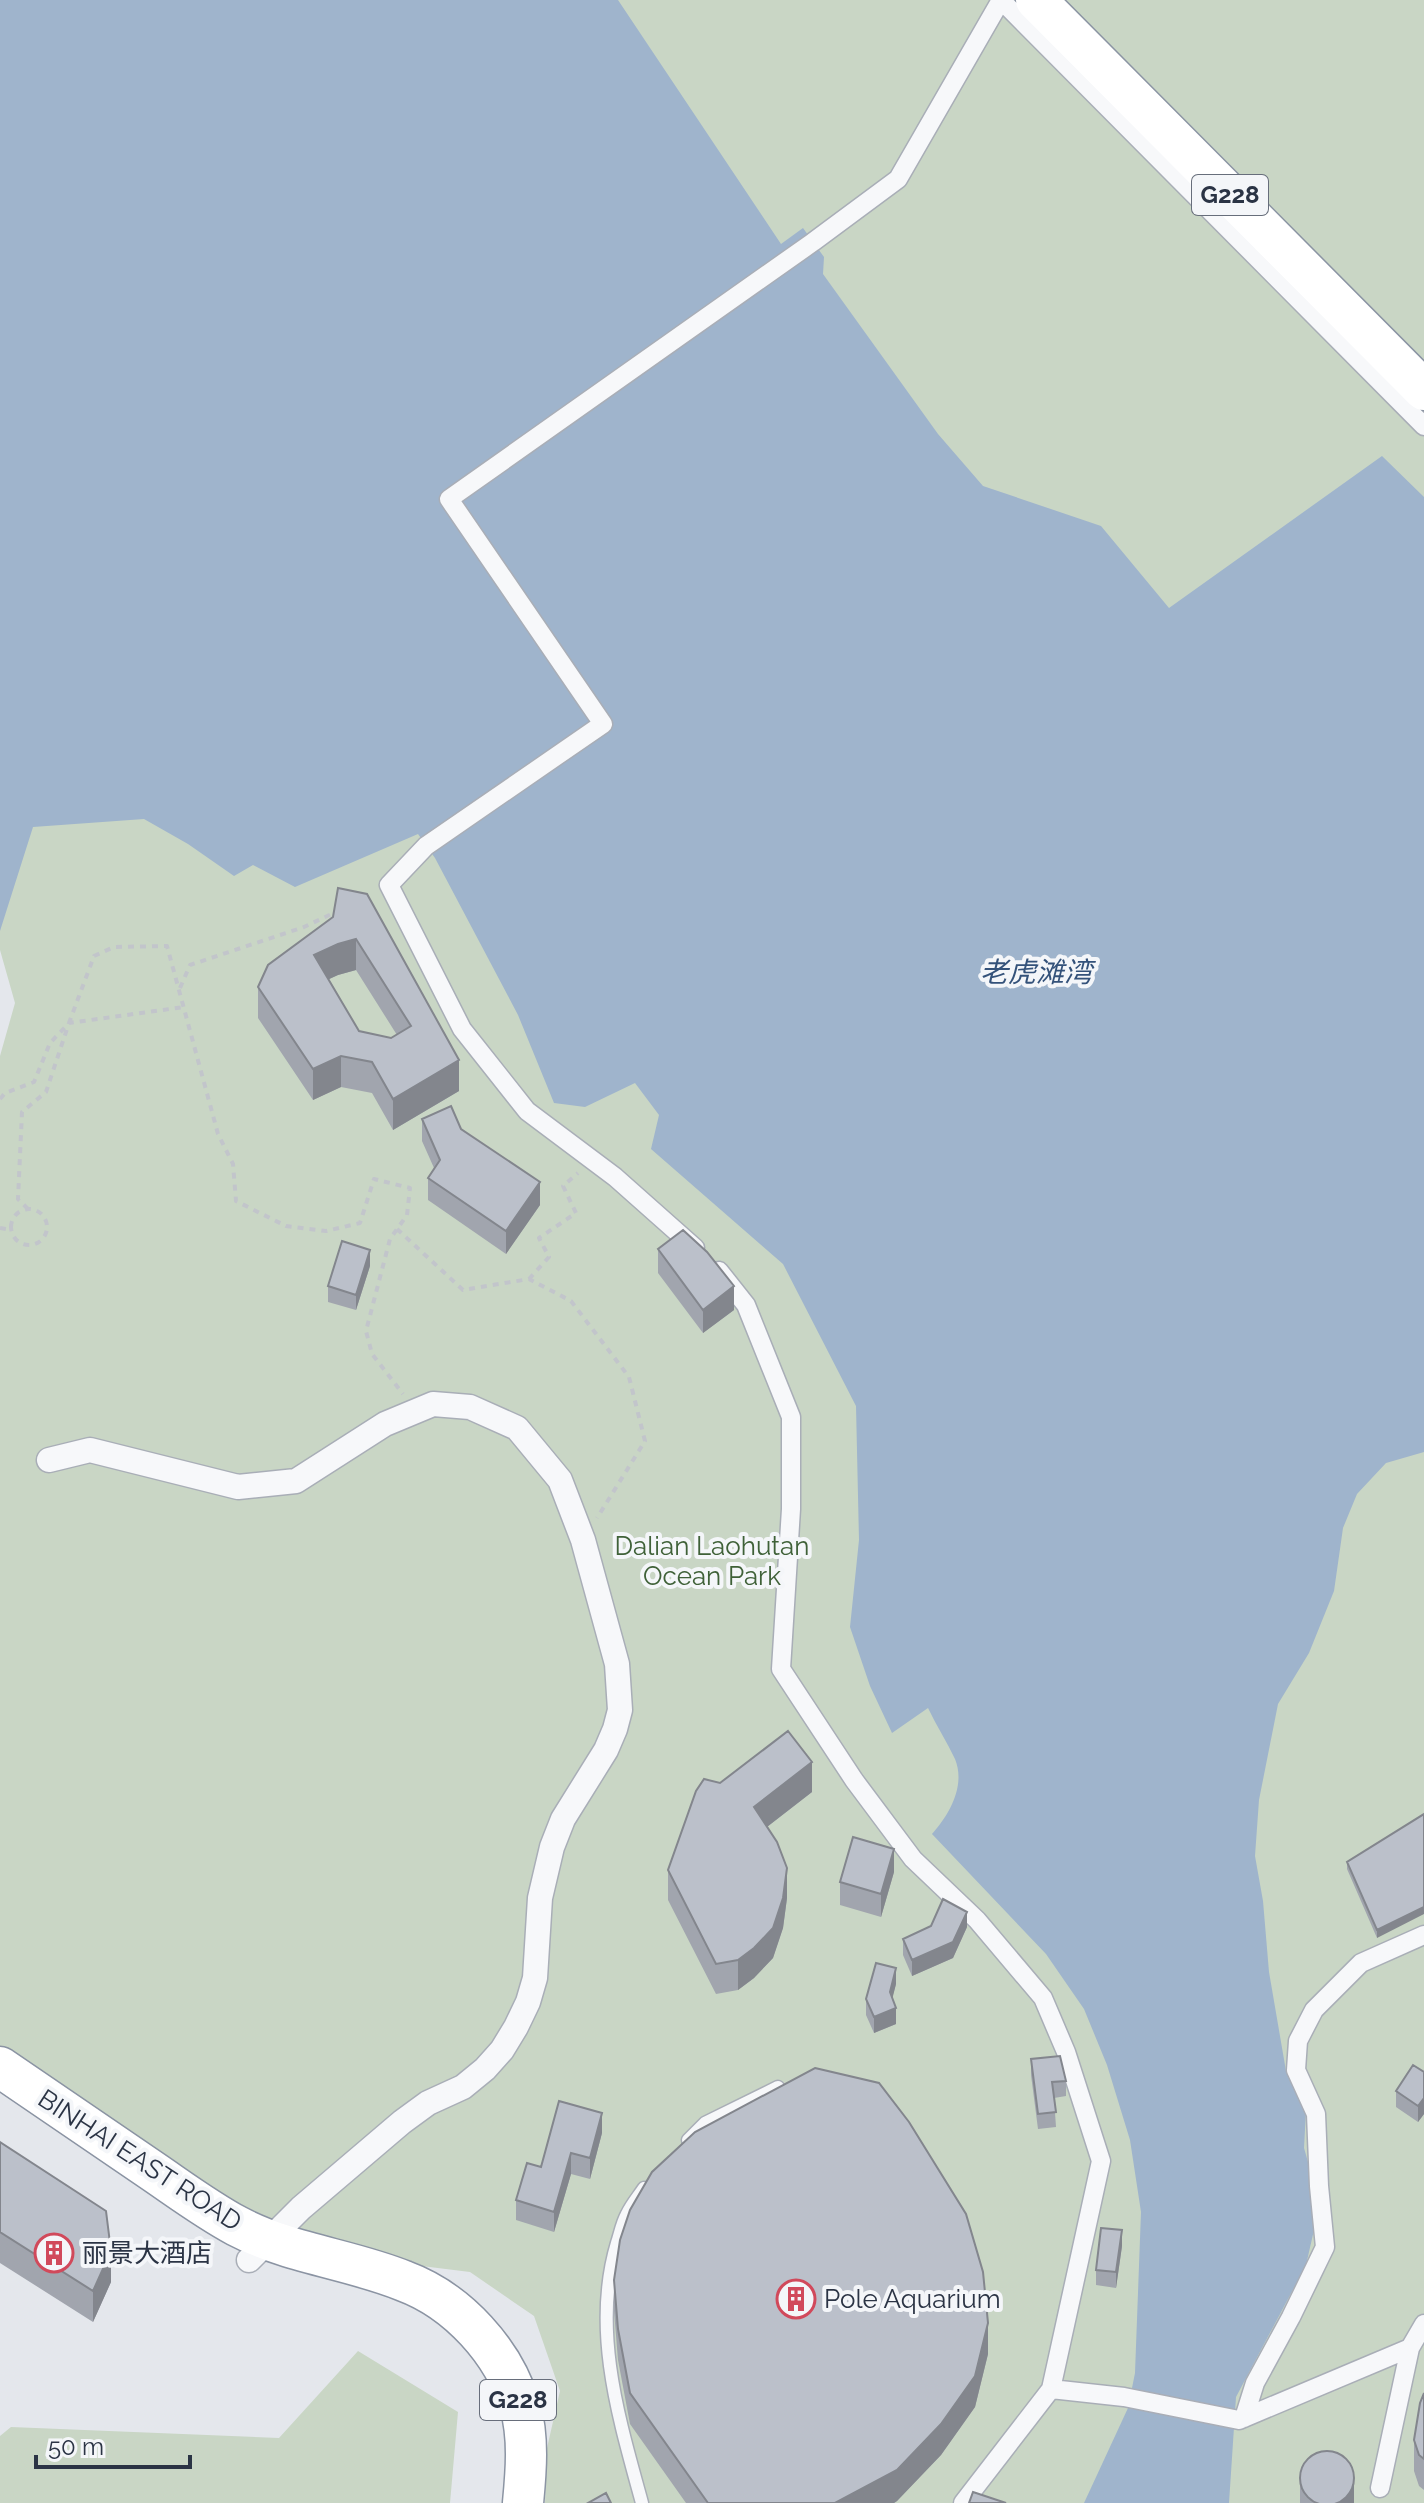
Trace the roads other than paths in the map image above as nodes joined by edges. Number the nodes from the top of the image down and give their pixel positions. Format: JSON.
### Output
{"nodes":[{"id":1,"x":1036,"y":0,"type":"edge"},
{"id":2,"x":1424,"y":390,"type":"edge"},
{"id":3,"x":1424,"y":426,"type":"edge"},
{"id":4,"x":49,"y":1460,"type":"dead end"},
{"id":5,"x":1424,"y":1935,"type":"edge"},
{"id":6,"x":0,"y":2067,"type":"edge"},
{"id":7,"x":778,"y":2087,"type":"edge"},
{"id":8,"x":0,"y":2099,"type":"edge"},
{"id":9,"x":675,"y":2153,"type":"edge"},
{"id":10,"x":654,"y":2172,"type":"edge"},
{"id":11,"x":259,"y":2250,"type":"junction"},
{"id":12,"x":1424,"y":2324,"type":"edge"},
{"id":13,"x":1410,"y":2348,"type":"junction"},
{"id":14,"x":1051,"y":2389,"type":"junction"},
{"id":15,"x":1242,"y":2419,"type":"junction"},
{"id":16,"x":1380,"y":2488,"type":"dead end"},
{"id":17,"x":523,"y":2503,"type":"edge"},
{"id":18,"x":642,"y":2503,"type":"edge"},
{"id":19,"x":963,"y":2503,"type":"edge"}],
"edges":[{"from":1,"to":2,"type":"highway","number":"G228"},
{"from":3,"to":14,"type":"street"},
{"from":4,"to":11,"type":"street"},
{"from":5,"to":15,"type":"street"},
{"from":6,"to":11,"type":"highway","name":"BINHAI EAST ROAD","number":"G228"},
{"from":7,"to":9,"type":"lane"},
{"from":8,"to":11,"type":"highway","name":"BINHAI EAST ROAD","number":"G228"},
{"from":10,"to":18,"type":"lane"},
{"from":11,"to":17,"type":"highway","name":"BINHAI EAST ROAD","number":"G228"},
{"from":12,"to":13,"type":"street"},
{"from":13,"to":15,"type":"street"},
{"from":13,"to":16,"type":"street"},
{"from":14,"to":15,"type":"street"},
{"from":14,"to":19,"type":"street"}]}
